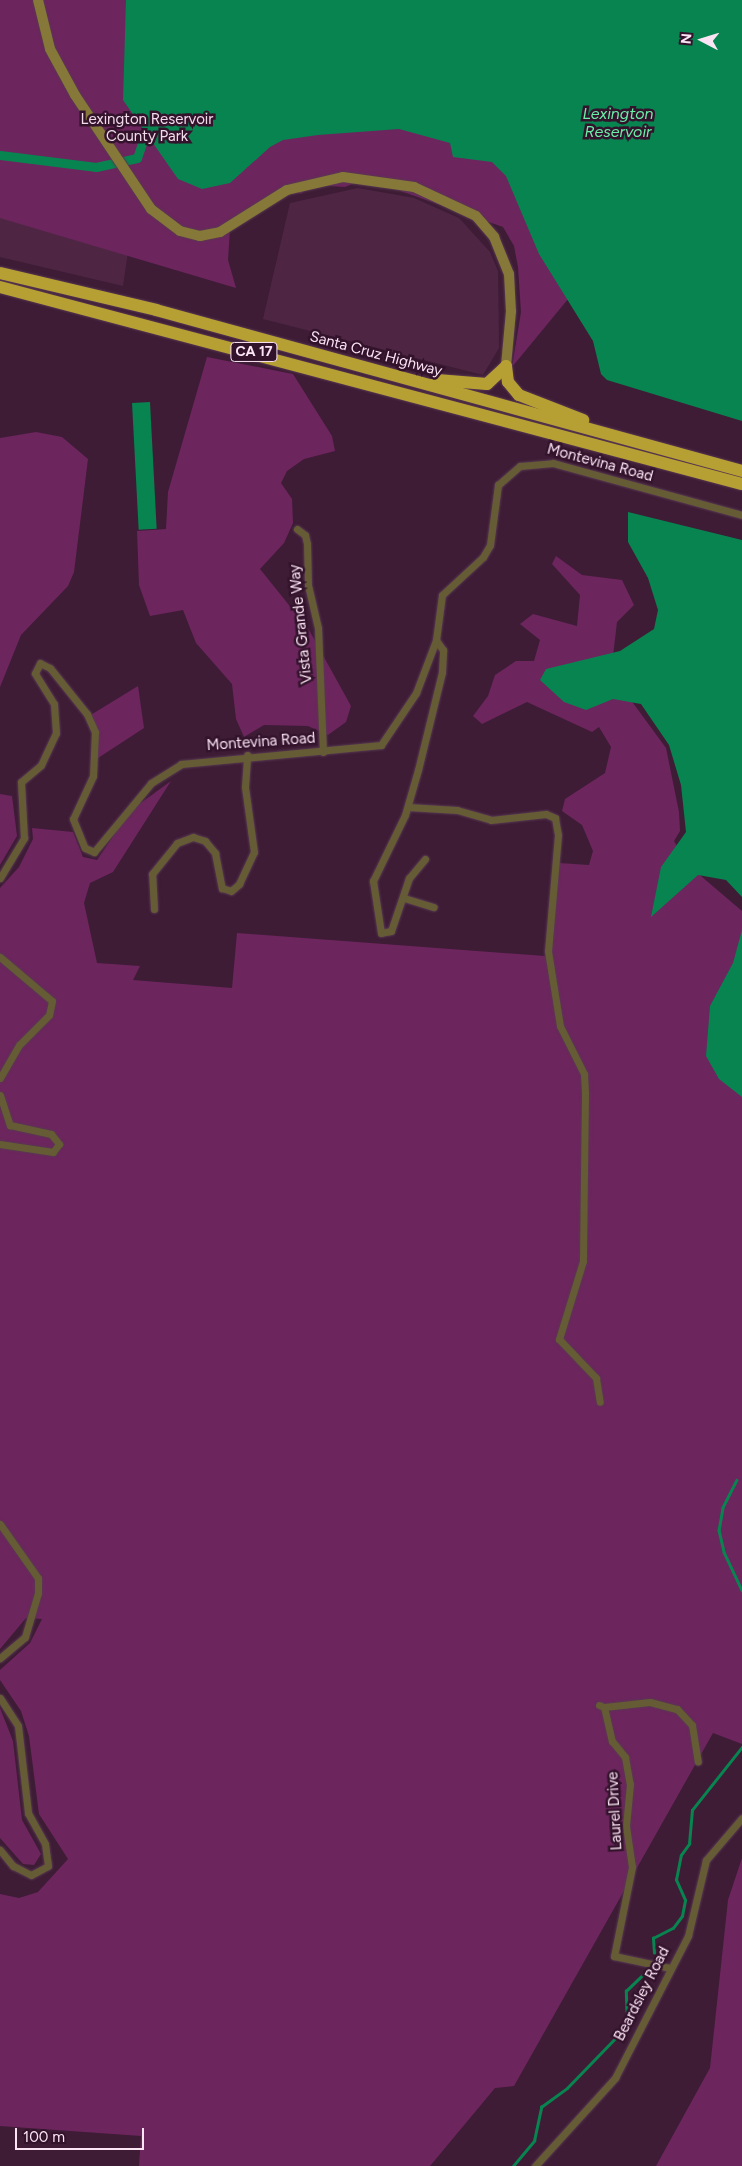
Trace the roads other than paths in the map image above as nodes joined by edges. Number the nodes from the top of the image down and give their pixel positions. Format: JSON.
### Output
{"nodes":[{"id":1,"x":38,"y":0,"type":"edge"},
{"id":2,"x":0,"y":274,"type":"edge"},
{"id":3,"x":0,"y":287,"type":"edge"},
{"id":4,"x":506,"y":366,"type":"junction"},
{"id":5,"x":371,"y":369,"type":"junction"},
{"id":6,"x":674,"y":453,"type":"junction"},
{"id":7,"x":742,"y":472,"type":"edge"},
{"id":8,"x":742,"y":484,"type":"edge"},
{"id":9,"x":742,"y":514,"type":"edge"},
{"id":10,"x":297,"y":529,"type":"dead end"},
{"id":11,"x":436,"y":640,"type":"junction"},
{"id":12,"x":323,"y":752,"type":"junction"},
{"id":13,"x":247,"y":755,"type":"junction"},
{"id":14,"x":408,"y":807,"type":"junction"},
{"id":15,"x":425,"y":859,"type":"dead end"},
{"id":16,"x":0,"y":878,"type":"edge"},
{"id":17,"x":404,"y":898,"type":"junction"},
{"id":18,"x":434,"y":907,"type":"dead end"},
{"id":19,"x":154,"y":909,"type":"dead end"},
{"id":20,"x":0,"y":957,"type":"edge"},
{"id":21,"x":0,"y":1078,"type":"edge"},
{"id":22,"x":0,"y":1095,"type":"edge"},
{"id":23,"x":0,"y":1144,"type":"edge"},
{"id":24,"x":600,"y":1402,"type":"dead end"},
{"id":25,"x":0,"y":1524,"type":"edge"},
{"id":26,"x":0,"y":1658,"type":"edge"},
{"id":27,"x":0,"y":1698,"type":"edge"},
{"id":28,"x":698,"y":1762,"type":"dead end"},
{"id":29,"x":742,"y":1818,"type":"edge"},
{"id":30,"x":0,"y":1850,"type":"edge"},
{"id":31,"x":670,"y":1968,"type":"junction"},
{"id":32,"x":535,"y":2166,"type":"edge"}],
"edges":[{"from":1,"to":4,"type":"street"},
{"from":2,"to":5,"type":"highway","name":"Santa Cruz Highway","number":"CA 17"},
{"from":3,"to":8,"type":"highway","name":"Santa Cruz Highway","number":"CA 17"},
{"from":4,"to":5,"type":"highway"},
{"from":4,"to":6,"type":"highway"},
{"from":5,"to":6,"type":"highway","name":"Santa Cruz Highway","number":"CA 17"},
{"from":6,"to":7,"type":"highway","name":"Santa Cruz Highway","number":"CA 17"},
{"from":9,"to":11,"type":"street","name":"Montevina Road"},
{"from":10,"to":12,"type":"street","name":"Vista Grande Way"},
{"from":11,"to":12,"type":"street","name":"Montevina Road"},
{"from":11,"to":14,"type":"street"},
{"from":12,"to":13,"type":"street","name":"Montevina Road"},
{"from":13,"to":16,"type":"street","name":"Montevina Road"},
{"from":13,"to":19,"type":"street"},
{"from":14,"to":17,"type":"street"},
{"from":14,"to":24,"type":"street"},
{"from":15,"to":17,"type":"street"},
{"from":17,"to":18,"type":"street"},
{"from":20,"to":21,"type":"street"},
{"from":22,"to":23,"type":"street"},
{"from":25,"to":26,"type":"street"},
{"from":27,"to":30,"type":"street"},
{"from":28,"to":31,"type":"street","name":"Laurel Drive"},
{"from":29,"to":31,"type":"street","name":"Beardsley Road"},
{"from":31,"to":32,"type":"street","name":"Beardsley Road"}]}
